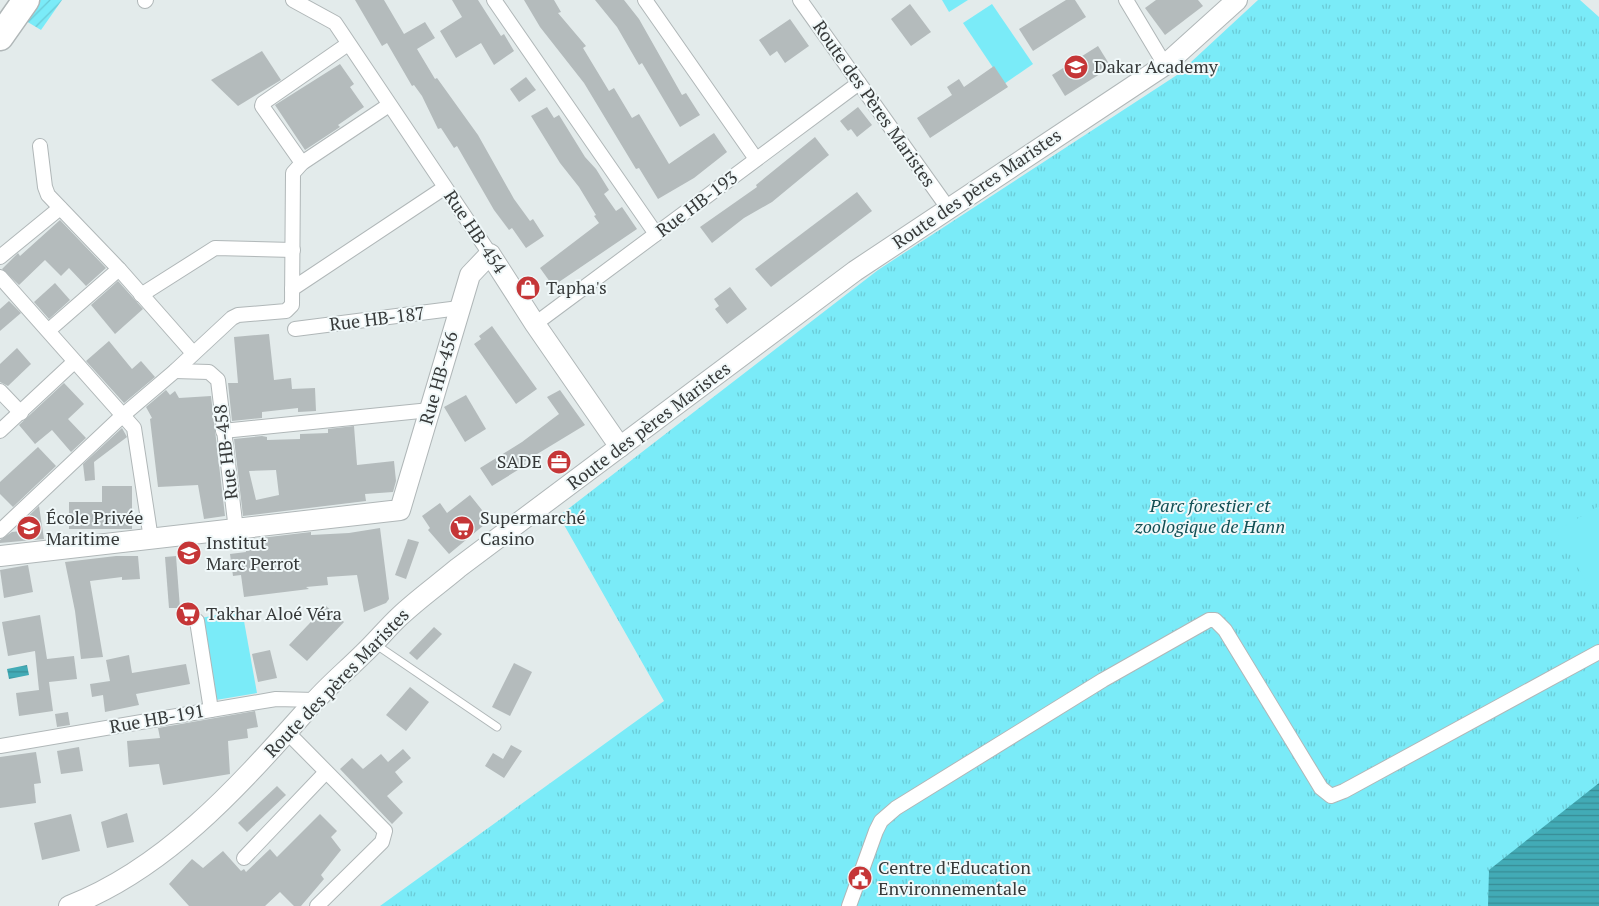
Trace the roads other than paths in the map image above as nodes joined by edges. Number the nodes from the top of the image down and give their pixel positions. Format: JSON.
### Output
{"nodes":[{"id":1,"x":10,"y":0,"type":"edge"},
{"id":2,"x":26,"y":0,"type":"edge"},
{"id":3,"x":294,"y":0,"type":"edge"},
{"id":4,"x":494,"y":0,"type":"edge"},
{"id":5,"x":645,"y":0,"type":"edge"},
{"id":6,"x":800,"y":0,"type":"edge"},
{"id":7,"x":1126,"y":0,"type":"edge"},
{"id":8,"x":1237,"y":0,"type":"edge"},
{"id":9,"x":0,"y":14,"type":"edge"},
{"id":10,"x":0,"y":37,"type":"edge"},
{"id":11,"x":348,"y":44,"type":"junction"},
{"id":12,"x":1165,"y":65,"type":"junction"},
{"id":13,"x":859,"y":83,"type":"junction"},
{"id":14,"x":389,"y":105,"type":"junction"},
{"id":15,"x":40,"y":146,"type":"dead end"},
{"id":16,"x":756,"y":159,"type":"junction"},
{"id":17,"x":302,"y":163,"type":"junction"},
{"id":18,"x":444,"y":188,"type":"junction"},
{"id":19,"x":60,"y":208,"type":"junction"},
{"id":20,"x":948,"y":208,"type":"junction"},
{"id":21,"x":656,"y":234,"type":"junction"},
{"id":22,"x":292,"y":250,"type":"junction"},
{"id":23,"x":490,"y":254,"type":"junction"},
{"id":24,"x":0,"y":257,"type":"edge"},
{"id":25,"x":119,"y":269,"type":"junction"},
{"id":26,"x":0,"y":277,"type":"edge"},
{"id":27,"x":292,"y":289,"type":"junction"},
{"id":28,"x":141,"y":295,"type":"junction"},
{"id":29,"x":460,"y":308,"type":"junction"},
{"id":30,"x":535,"y":324,"type":"junction"},
{"id":31,"x":295,"y":329,"type":"dead end"},
{"id":32,"x":49,"y":330,"type":"junction"},
{"id":33,"x":193,"y":353,"type":"junction"},
{"id":34,"x":74,"y":362,"type":"junction"},
{"id":35,"x":175,"y":371,"type":"junction"},
{"id":36,"x":0,"y":391,"type":"edge"},
{"id":37,"x":430,"y":410,"type":"junction"},
{"id":38,"x":21,"y":413,"type":"junction"},
{"id":39,"x":122,"y":416,"type":"junction"},
{"id":40,"x":0,"y":431,"type":"edge"},
{"id":41,"x":223,"y":431,"type":"junction"},
{"id":42,"x":620,"y":447,"type":"junction"},
{"id":43,"x":236,"y":530,"type":"junction"},
{"id":44,"x":0,"y":531,"type":"edge"},
{"id":45,"x":151,"y":539,"type":"junction"},
{"id":46,"x":0,"y":556,"type":"edge"},
{"id":47,"x":197,"y":621,"type":"dead end"},
{"id":48,"x":374,"y":644,"type":"junction"},
{"id":49,"x":1599,"y":652,"type":"edge"},
{"id":50,"x":315,"y":700,"type":"junction"},
{"id":51,"x":211,"y":710,"type":"junction"},
{"id":52,"x":497,"y":727,"type":"dead end"},
{"id":53,"x":288,"y":733,"type":"junction"},
{"id":54,"x":0,"y":746,"type":"edge"},
{"id":55,"x":326,"y":772,"type":"junction"},
{"id":56,"x":244,"y":858,"type":"dead end"},
{"id":57,"x":94,"y":901,"type":"edge"},
{"id":58,"x":69,"y":906,"type":"edge"},
{"id":59,"x":317,"y":906,"type":"edge"},
{"id":60,"x":849,"y":906,"type":"edge"}],
"edges":[{"from":1,"to":9,"type":"highway"},
{"from":2,"to":10,"type":"highway"},
{"from":3,"to":11,"type":"street","name":"Rue HB-454"},
{"from":4,"to":21,"type":"street"},
{"from":5,"to":16,"type":"street"},
{"from":6,"to":13,"type":"street","name":"Route des Pères Maristes"},
{"from":7,"to":12,"type":"street"},
{"from":8,"to":12,"type":"street","name":"Route des pères Maristes"},
{"from":11,"to":14,"type":"street","name":"Rue HB-454"},
{"from":11,"to":17,"type":"street"},
{"from":12,"to":20,"type":"street","name":"Route des pères Maristes"},
{"from":13,"to":16,"type":"street","name":"Rue HB-193"},
{"from":13,"to":20,"type":"street","name":"Route des Pères Maristes"},
{"from":14,"to":17,"type":"street"},
{"from":14,"to":18,"type":"street","name":"Rue HB-454"},
{"from":15,"to":19,"type":"street"},
{"from":16,"to":21,"type":"street","name":"Rue HB-193"},
{"from":17,"to":22,"type":"street"},
{"from":18,"to":23,"type":"street","name":"Rue HB-454"},
{"from":18,"to":27,"type":"street"},
{"from":19,"to":24,"type":"street"},
{"from":19,"to":25,"type":"street"},
{"from":20,"to":42,"type":"street","name":"Route des pères Maristes"},
{"from":21,"to":30,"type":"street","name":"Rue HB-193"},
{"from":22,"to":27,"type":"street"},
{"from":22,"to":28,"type":"street"},
{"from":23,"to":29,"type":"street","name":"Rue HB-456"},
{"from":23,"to":30,"type":"street","name":"Rue HB-454"},
{"from":25,"to":28,"type":"street"},
{"from":25,"to":32,"type":"street"},
{"from":26,"to":32,"type":"street"},
{"from":27,"to":33,"type":"street"},
{"from":28,"to":33,"type":"street"},
{"from":29,"to":31,"type":"street","name":"Rue HB-187"},
{"from":29,"to":37,"type":"street","name":"Rue HB-456"},
{"from":30,"to":42,"type":"street","name":"Rue HB-454"},
{"from":32,"to":34,"type":"street"},
{"from":33,"to":35,"type":"street"},
{"from":34,"to":38,"type":"street"},
{"from":34,"to":39,"type":"street"},
{"from":35,"to":39,"type":"street"},
{"from":35,"to":41,"type":"street","name":"Rue HB-458"},
{"from":36,"to":38,"type":"street"},
{"from":37,"to":41,"type":"street"},
{"from":37,"to":43,"type":"street","name":"Rue HB-456"},
{"from":38,"to":40,"type":"street"},
{"from":39,"to":44,"type":"street"},
{"from":39,"to":45,"type":"street"},
{"from":41,"to":43,"type":"street","name":"Rue HB-458"},
{"from":42,"to":48,"type":"street","name":"Route des pères Maristes"},
{"from":43,"to":45,"type":"street"},
{"from":45,"to":46,"type":"street"},
{"from":47,"to":51,"type":"street"},
{"from":48,"to":50,"type":"street","name":"Route des pères Maristes"},
{"from":48,"to":52,"type":"lane"},
{"from":49,"to":60,"type":"street"},
{"from":50,"to":51,"type":"street","name":"Rue HB-191"},
{"from":50,"to":53,"type":"street","name":"Route des pères Maristes"},
{"from":51,"to":54,"type":"street","name":"Rue HB-191"},
{"from":53,"to":55,"type":"street"},
{"from":53,"to":57,"type":"street","name":"Route des pères Maristes"},
{"from":55,"to":56,"type":"street"},
{"from":55,"to":59,"type":"street"},
{"from":57,"to":58,"type":"street","name":"Route des pères Maristes"}]}
